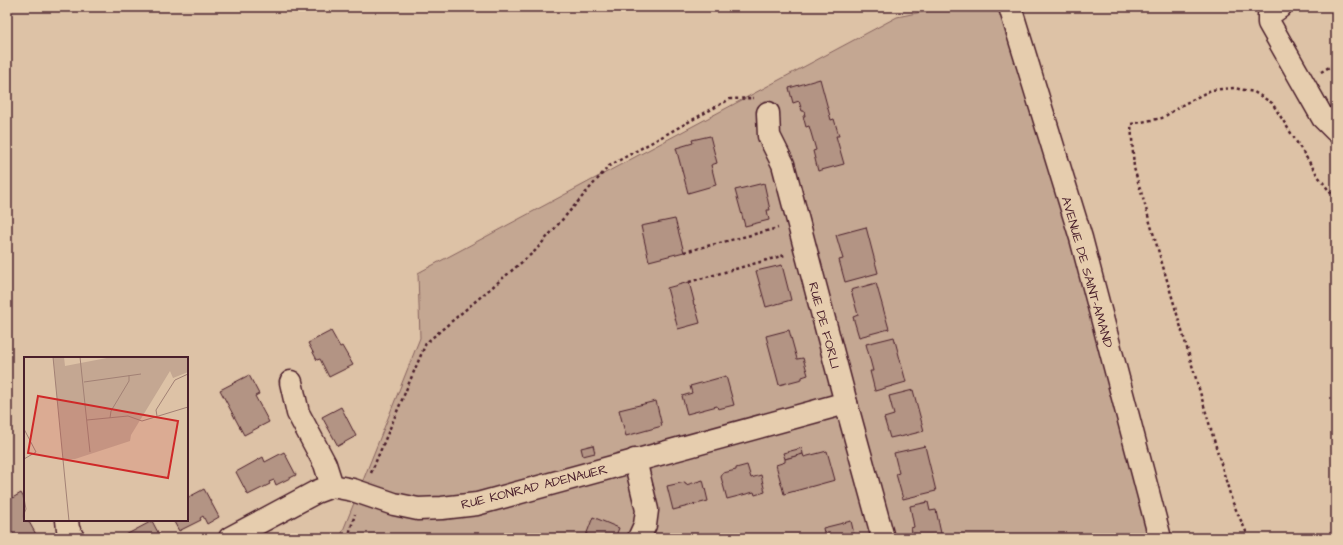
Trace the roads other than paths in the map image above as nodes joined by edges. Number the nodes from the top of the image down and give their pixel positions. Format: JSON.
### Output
{"nodes":[{"id":1,"x":1010,"y":7,"type":"edge"},
{"id":2,"x":1275,"y":11,"type":"edge"},
{"id":3,"x":768,"y":113,"type":"road end"},
{"id":4,"x":1336,"y":131,"type":"edge"},
{"id":5,"x":291,"y":382,"type":"dead end"},
{"id":6,"x":846,"y":403,"type":"junction"},
{"id":7,"x":635,"y":460,"type":"junction"},
{"id":8,"x":332,"y":486,"type":"junction"},
{"id":9,"x":67,"y":521,"type":"edge"},
{"id":10,"x":73,"y":538,"type":"edge"},
{"id":11,"x":230,"y":538,"type":"edge"},
{"id":12,"x":639,"y":538,"type":"edge"},
{"id":13,"x":883,"y":538,"type":"edge"},
{"id":14,"x":1160,"y":538,"type":"edge"}],
"edges":[{"from":1,"to":14,"type":"street","name":"AVENUE DE SAINT-AMAND"},
{"from":2,"to":4,"type":"street"},
{"from":3,"to":6,"type":"street","name":"RUE DE FORLI"},
{"from":5,"to":8,"type":"street"},
{"from":6,"to":7,"type":"street","name":"RUE KONRAD ADENAUER"},
{"from":6,"to":13,"type":"street","name":"RUE DE FORLI"},
{"from":7,"to":8,"type":"street","name":"RUE KONRAD ADENAUER"},
{"from":7,"to":12,"type":"street"},
{"from":8,"to":11,"type":"street"},
{"from":9,"to":10,"type":"street"}]}
